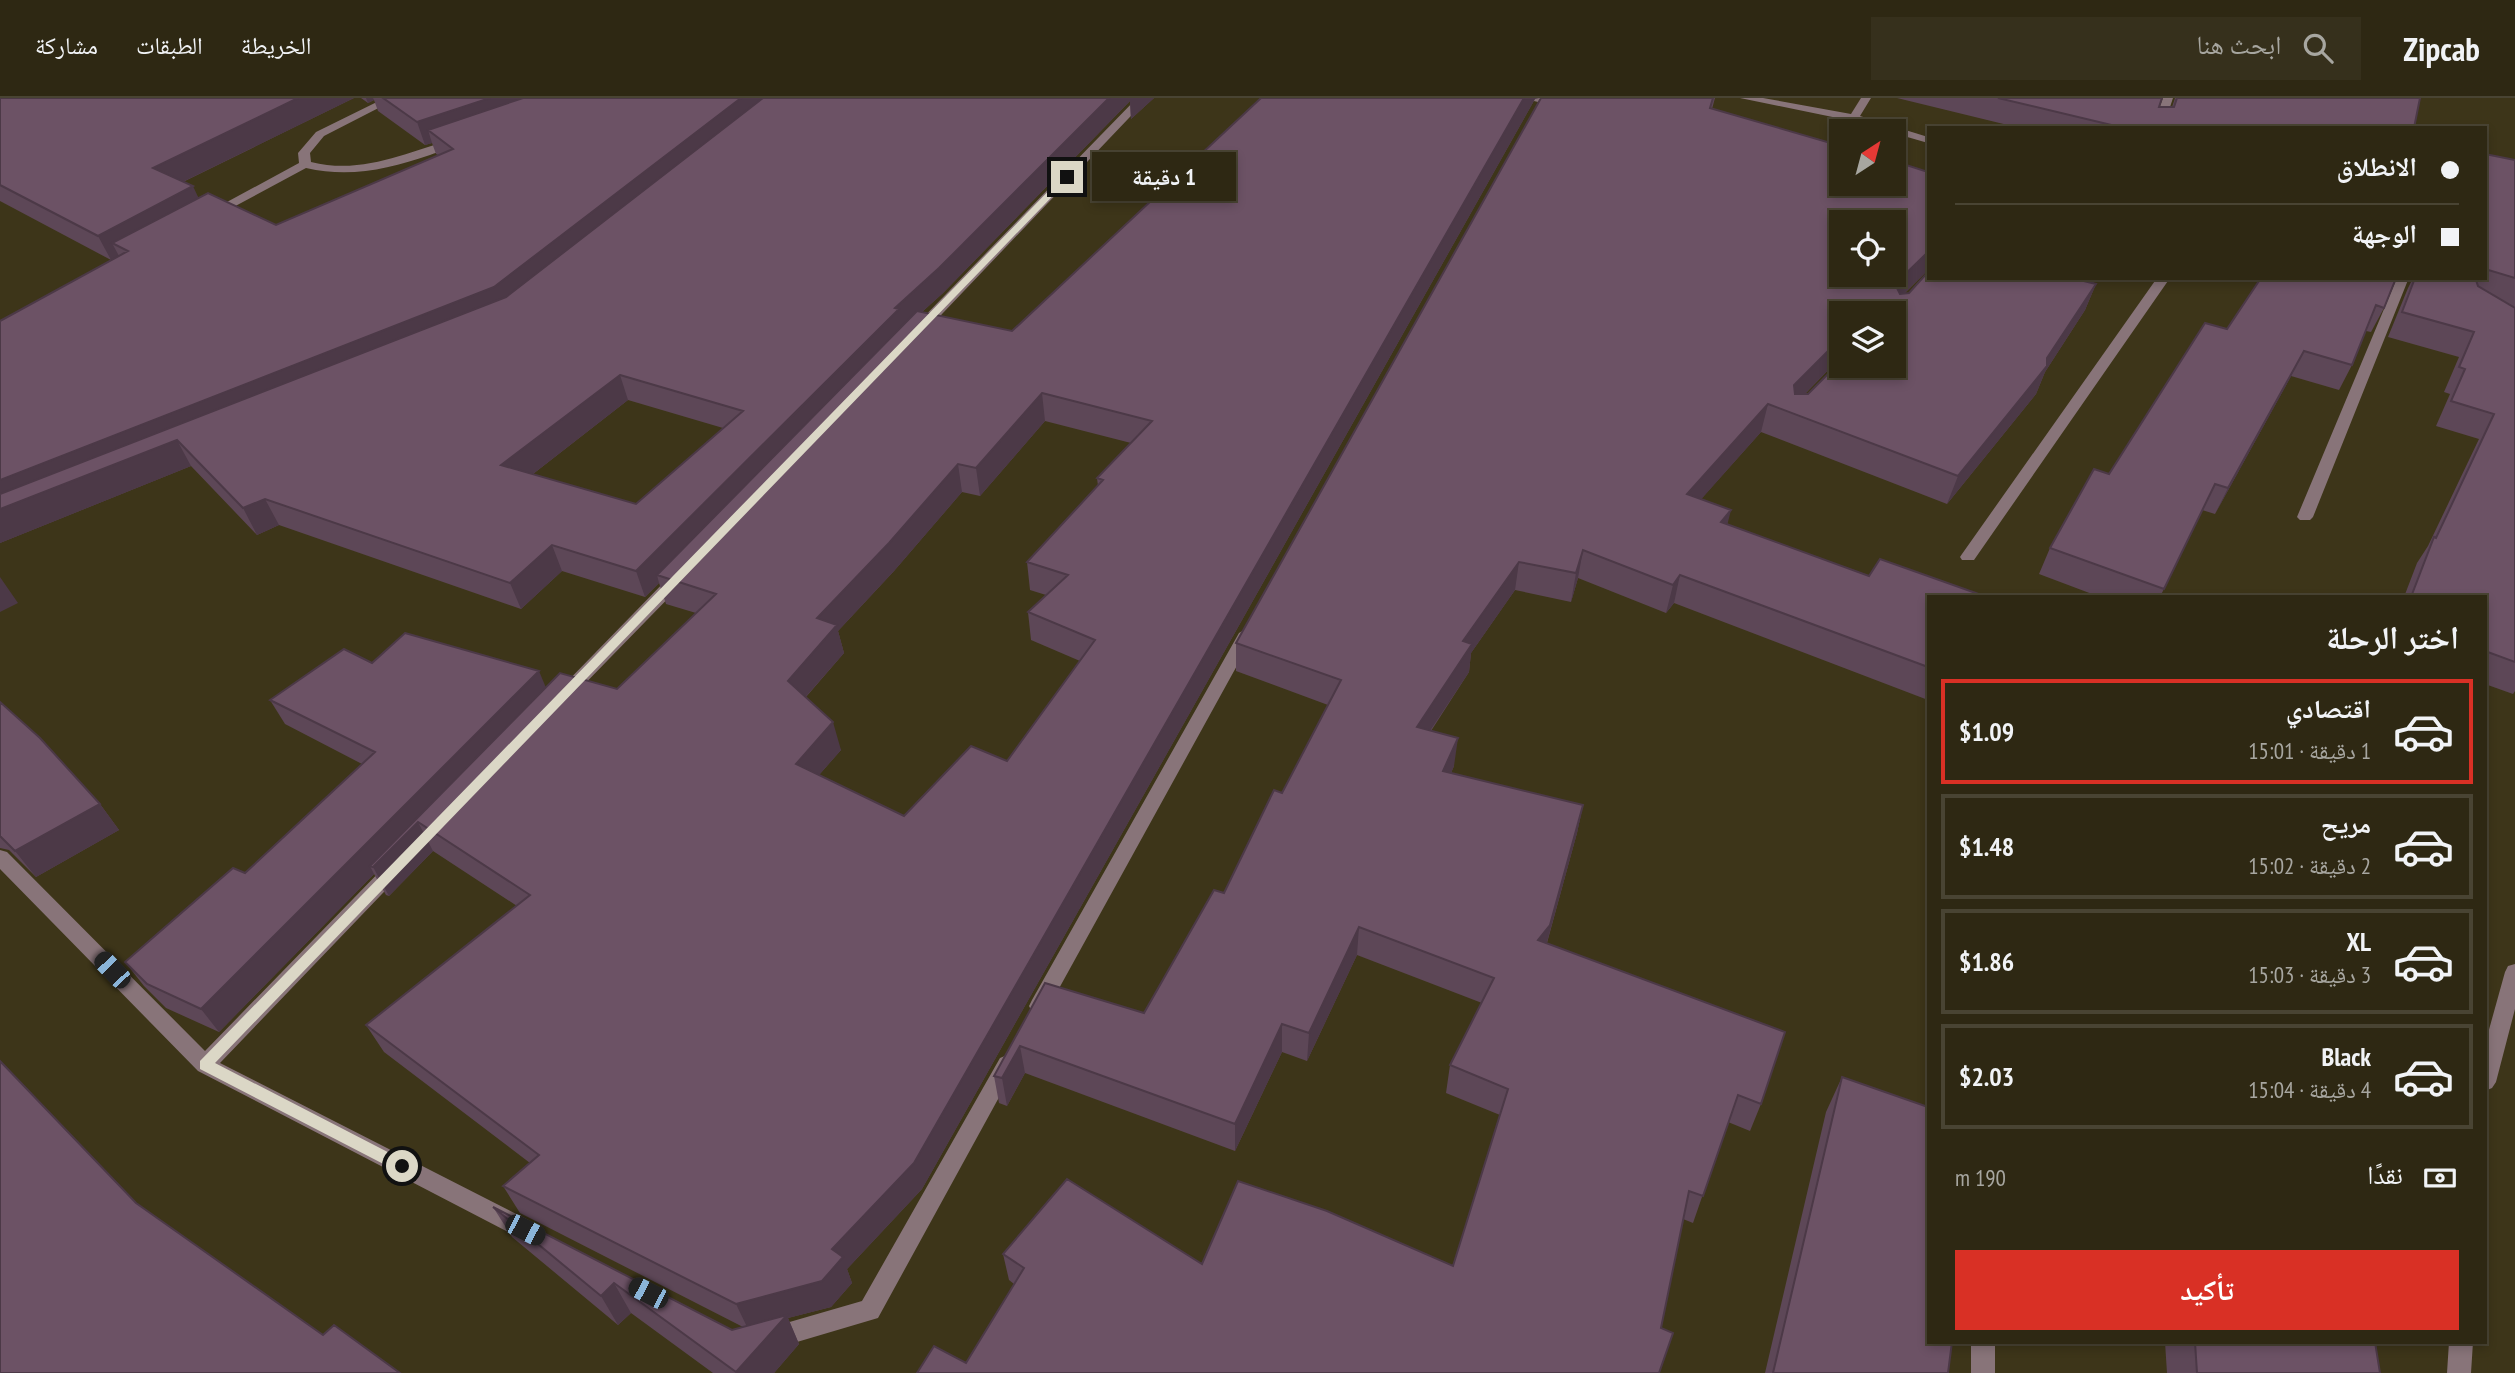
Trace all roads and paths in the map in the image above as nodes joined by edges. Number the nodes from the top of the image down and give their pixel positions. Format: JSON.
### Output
{"nodes":[{"id":1,"x":393,"y":98,"type":"edge"},
{"id":2,"x":1143,"y":98,"type":"edge"},
{"id":3,"x":1745,"y":98,"type":"edge"},
{"id":4,"x":1866,"y":98,"type":"edge"},
{"id":5,"x":2168,"y":98,"type":"edge"},
{"id":6,"x":1854,"y":118,"type":"junction"},
{"id":7,"x":2158,"y":126,"type":"edge"},
{"id":8,"x":470,"y":137,"type":"edge"},
{"id":9,"x":1927,"y":140,"type":"edge"},
{"id":10,"x":305,"y":164,"type":"junction"},
{"id":11,"x":195,"y":223,"type":"edge"},
{"id":12,"x":2163,"y":280,"type":"edge"},
{"id":13,"x":2405,"y":280,"type":"edge"},
{"id":14,"x":901,"y":347,"type":"edge"},
{"id":15,"x":2305,"y":517,"type":"dead end"},
{"id":16,"x":1968,"y":557,"type":"dead end"},
{"id":17,"x":688,"y":566,"type":"edge"},
{"id":18,"x":1257,"y":614,"type":"edge"},
{"id":19,"x":553,"y":706,"type":"edge"},
{"id":20,"x":408,"y":856,"type":"edge"},
{"id":21,"x":0,"y":857,"type":"edge"},
{"id":22,"x":2515,"y":972,"type":"edge"},
{"id":23,"x":1033,"y":1017,"type":"edge"},
{"id":24,"x":1020,"y":1041,"type":"edge"},
{"id":25,"x":205,"y":1065,"type":"junction"},
{"id":26,"x":2487,"y":1075,"type":"edge"},
{"id":27,"x":537,"y":1236,"type":"edge"},
{"id":28,"x":747,"y":1344,"type":"edge"},
{"id":29,"x":1983,"y":1344,"type":"edge"},
{"id":30,"x":2461,"y":1344,"type":"edge"},
{"id":31,"x":1983,"y":1373,"type":"edge"},
{"id":32,"x":2459,"y":1373,"type":"edge"}],
"edges":[{"from":1,"to":10,"type":"street"},
{"from":2,"to":14,"type":"street"},
{"from":3,"to":6,"type":"street"},
{"from":4,"to":6,"type":"street"},
{"from":5,"to":7,"type":"street"},
{"from":6,"to":9,"type":"street"},
{"from":8,"to":10,"type":"street"},
{"from":10,"to":11,"type":"street"},
{"from":12,"to":16,"type":"street"},
{"from":13,"to":15,"type":"street"},
{"from":17,"to":19,"type":"street"},
{"from":18,"to":23,"type":"street"},
{"from":20,"to":25,"type":"street"},
{"from":21,"to":25,"type":"street"},
{"from":22,"to":26,"type":"street"},
{"from":24,"to":28,"type":"street"},
{"from":25,"to":27,"type":"street"},
{"from":29,"to":31,"type":"street"},
{"from":30,"to":32,"type":"street"}]}
